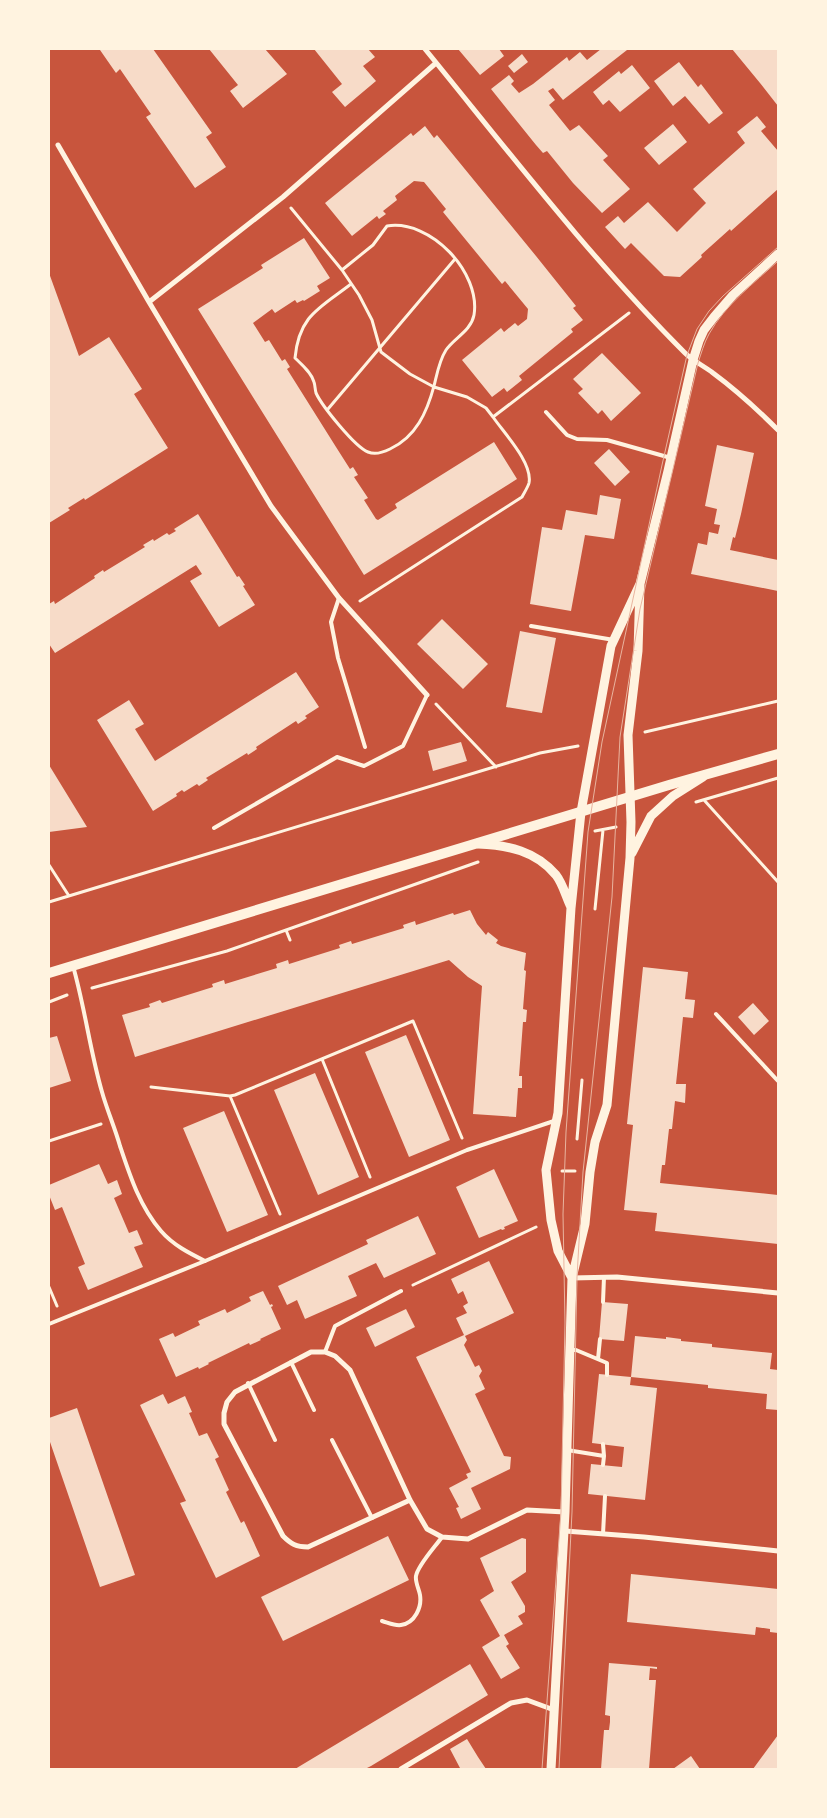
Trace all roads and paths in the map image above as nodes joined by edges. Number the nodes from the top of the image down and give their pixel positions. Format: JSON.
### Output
{"nodes":[{"id":1,"x":425,"y":49,"type":"edge"},
{"id":2,"x":436,"y":63,"type":"junction"},
{"id":3,"x":58,"y":145,"type":"dead end"},
{"id":4,"x":283,"y":197,"type":"junction"},
{"id":5,"x":778,"y":254,"type":"edge"},
{"id":6,"x":455,"y":259,"type":"junction"},
{"id":7,"x":342,"y":270,"type":"junction"},
{"id":8,"x":351,"y":284,"type":"junction"},
{"id":9,"x":149,"y":302,"type":"junction"},
{"id":10,"x":640,"y":305,"type":"junction"},
{"id":11,"x":380,"y":348,"type":"junction"},
{"id":12,"x":693,"y":360,"type":"junction"},
{"id":13,"x":434,"y":387,"type":"junction"},
{"id":14,"x":328,"y":409,"type":"junction"},
{"id":15,"x":546,"y":412,"type":"dead end"},
{"id":16,"x":493,"y":417,"type":"junction"},
{"id":17,"x":778,"y":430,"type":"edge"},
{"id":18,"x":671,"y":458,"type":"junction"},
{"id":19,"x":640,"y":584,"type":"junction"},
{"id":20,"x":339,"y":598,"type":"junction"},
{"id":21,"x":348,"y":609,"type":"junction"},
{"id":22,"x":531,"y":626,"type":"dead end"},
{"id":23,"x":614,"y":640,"type":"junction"},
{"id":24,"x":427,"y":695,"type":"junction"},
{"id":25,"x":778,"y":701,"type":"edge"},
{"id":26,"x":628,"y":736,"type":"junction"},
{"id":27,"x":593,"y":744,"type":"junction"},
{"id":28,"x":365,"y":747,"type":"dead end"},
{"id":29,"x":778,"y":754,"type":"edge"},
{"id":30,"x":496,"y":767,"type":"junction"},
{"id":31,"x":709,"y":773,"type":"junction"},
{"id":32,"x":778,"y":778,"type":"edge"},
{"id":33,"x":630,"y":796,"type":"junction"},
{"id":34,"x":704,"y":800,"type":"junction"},
{"id":35,"x":695,"y":803,"type":"dead end"},
{"id":36,"x":581,"y":812,"type":"junction"},
{"id":37,"x":631,"y":822,"type":"junction"},
{"id":38,"x":214,"y":828,"type":"dead end"},
{"id":39,"x":603,"y":830,"type":"junction"},
{"id":40,"x":578,"y":834,"type":"junction"},
{"id":41,"x":476,"y":844,"type":"junction"},
{"id":42,"x":630,"y":858,"type":"junction"},
{"id":43,"x":482,"y":861,"type":"dead end"},
{"id":44,"x":49,"y":865,"type":"edge"},
{"id":45,"x":778,"y":882,"type":"edge"},
{"id":46,"x":69,"y":896,"type":"junction"},
{"id":47,"x":49,"y":902,"type":"edge"},
{"id":48,"x":571,"y":908,"type":"junction"},
{"id":49,"x":595,"y":909,"type":"dead end"},
{"id":50,"x":286,"y":930,"type":"junction"},
{"id":51,"x":290,"y":940,"type":"dead end"},
{"id":52,"x":73,"y":966,"type":"junction"},
{"id":53,"x":49,"y":973,"type":"edge"},
{"id":54,"x":80,"y":991,"type":"junction"},
{"id":55,"x":49,"y":1002,"type":"edge"},
{"id":56,"x":716,"y":1014,"type":"dead end"},
{"id":57,"x":322,"y":1059,"type":"junction"},
{"id":58,"x":582,"y":1080,"type":"dead end"},
{"id":59,"x":778,"y":1081,"type":"edge"},
{"id":60,"x":151,"y":1087,"type":"dead end"},
{"id":61,"x":230,"y":1096,"type":"junction"},
{"id":62,"x":557,"y":1120,"type":"junction"},
{"id":63,"x":112,"y":1121,"type":"junction"},
{"id":64,"x":578,"y":1133,"type":"dead end"},
{"id":65,"x":49,"y":1140,"type":"edge"},
{"id":66,"x":467,"y":1150,"type":"junction"},
{"id":67,"x":546,"y":1170,"type":"junction"},
{"id":68,"x":590,"y":1172,"type":"junction"},
{"id":69,"x":376,"y":1189,"type":"junction"},
{"id":70,"x":551,"y":1220,"type":"junction"},
{"id":71,"x":285,"y":1226,"type":"junction"},
{"id":72,"x":205,"y":1261,"type":"junction"},
{"id":73,"x":604,"y":1277,"type":"junction"},
{"id":74,"x":572,"y":1278,"type":"junction"},
{"id":75,"x":49,"y":1287,"type":"edge"},
{"id":76,"x":402,"y":1291,"type":"joint"},
{"id":77,"x":778,"y":1293,"type":"edge"},
{"id":78,"x":603,"y":1302,"type":"dead end"},
{"id":79,"x":62,"y":1318,"type":"junction"},
{"id":80,"x":49,"y":1324,"type":"edge"},
{"id":81,"x":600,"y":1339,"type":"dead end"},
{"id":82,"x":568,"y":1350,"type":"junction"},
{"id":83,"x":326,"y":1352,"type":"junction"},
{"id":84,"x":598,"y":1359,"type":"junction"},
{"id":85,"x":291,"y":1362,"type":"junction"},
{"id":86,"x":608,"y":1375,"type":"dead end"},
{"id":87,"x":248,"y":1383,"type":"junction"},
{"id":88,"x":314,"y":1410,"type":"dead end"},
{"id":89,"x":275,"y":1440,"type":"dead end"},
{"id":90,"x":332,"y":1440,"type":"dead end"},
{"id":91,"x":603,"y":1444,"type":"dead end"},
{"id":92,"x":567,"y":1450,"type":"junction"},
{"id":93,"x":604,"y":1456,"type":"junction"},
{"id":94,"x":603,"y":1465,"type":"dead end"},
{"id":95,"x":605,"y":1496,"type":"dead end"},
{"id":96,"x":410,"y":1500,"type":"junction"},
{"id":97,"x":566,"y":1512,"type":"junction"},
{"id":98,"x":372,"y":1518,"type":"junction"},
{"id":99,"x":565,"y":1531,"type":"junction"},
{"id":100,"x":603,"y":1534,"type":"junction"},
{"id":101,"x":442,"y":1538,"type":"junction"},
{"id":102,"x":778,"y":1551,"type":"edge"},
{"id":103,"x":382,"y":1621,"type":"dead end"},
{"id":104,"x":555,"y":1710,"type":"junction"},
{"id":105,"x":401,"y":1769,"type":"edge"},
{"id":106,"x":551,"y":1769,"type":"edge"}],
"edges":[{"from":1,"to":2,"type":"street"},
{"from":2,"to":4,"type":"street"},
{"from":2,"to":10,"type":"street"},
{"from":3,"to":9,"type":"street"},
{"from":4,"to":7,"type":"path"},
{"from":4,"to":9,"type":"street"},
{"from":5,"to":12,"type":"street"},
{"from":6,"to":7,"type":"path"},
{"from":6,"to":11,"type":"path"},
{"from":6,"to":13,"type":"path"},
{"from":7,"to":8,"type":"path"},
{"from":8,"to":11,"type":"path"},
{"from":8,"to":14,"type":"path"},
{"from":9,"to":20,"type":"street"},
{"from":10,"to":12,"type":"street"},
{"from":10,"to":16,"type":"path"},
{"from":11,"to":13,"type":"path"},
{"from":11,"to":14,"type":"path"},
{"from":12,"to":17,"type":"street"},
{"from":12,"to":18,"type":"street"},
{"from":13,"to":14,"type":"path"},
{"from":13,"to":16,"type":"path"},
{"from":15,"to":18,"type":"lane"},
{"from":16,"to":21,"type":"path"},
{"from":18,"to":19,"type":"street"},
{"from":19,"to":23,"type":"street"},
{"from":19,"to":26,"type":"street"},
{"from":20,"to":21,"type":"street"},
{"from":20,"to":28,"type":"lane"},
{"from":21,"to":24,"type":"street"},
{"from":22,"to":23,"type":"lane"},
{"from":23,"to":27,"type":"street"},
{"from":24,"to":30,"type":"path"},
{"from":24,"to":38,"type":"lane"},
{"from":25,"to":26,"type":"path"},
{"from":26,"to":33,"type":"street"},
{"from":27,"to":30,"type":"path"},
{"from":27,"to":36,"type":"street"},
{"from":29,"to":31,"type":"main road"},
{"from":30,"to":46,"type":"path"},
{"from":31,"to":33,"type":"main road"},
{"from":31,"to":42,"type":"street"},
{"from":32,"to":34,"type":"path"},
{"from":33,"to":36,"type":"main road"},
{"from":33,"to":37,"type":"street"},
{"from":34,"to":35,"type":"path"},
{"from":34,"to":45,"type":"path"},
{"from":36,"to":40,"type":"street"},
{"from":36,"to":41,"type":"main road"},
{"from":37,"to":39,"type":"path"},
{"from":37,"to":42,"type":"street"},
{"from":39,"to":40,"type":"path"},
{"from":39,"to":49,"type":"path"},
{"from":40,"to":48,"type":"street"},
{"from":41,"to":48,"type":"street"},
{"from":41,"to":52,"type":"main road"},
{"from":42,"to":68,"type":"street"},
{"from":43,"to":50,"type":"path"},
{"from":44,"to":46,"type":"path"},
{"from":46,"to":47,"type":"path"},
{"from":48,"to":62,"type":"street"},
{"from":50,"to":51,"type":"path"},
{"from":50,"to":54,"type":"path"},
{"from":52,"to":53,"type":"main road"},
{"from":52,"to":54,"type":"lane"},
{"from":54,"to":55,"type":"path"},
{"from":54,"to":63,"type":"lane"},
{"from":56,"to":59,"type":"lane"},
{"from":57,"to":61,"type":"path"},
{"from":57,"to":66,"type":"path"},
{"from":57,"to":69,"type":"path"},
{"from":58,"to":64,"type":"path"},
{"from":60,"to":61,"type":"path"},
{"from":61,"to":71,"type":"path"},
{"from":62,"to":66,"type":"lane"},
{"from":62,"to":67,"type":"street"},
{"from":63,"to":65,"type":"path"},
{"from":63,"to":72,"type":"lane"},
{"from":66,"to":69,"type":"lane"},
{"from":67,"to":68,"type":"path"},
{"from":67,"to":70,"type":"street"},
{"from":68,"to":74,"type":"street"},
{"from":69,"to":71,"type":"lane"},
{"from":70,"to":74,"type":"street"},
{"from":70,"to":76,"type":"path"},
{"from":71,"to":72,"type":"lane"},
{"from":72,"to":79,"type":"lane"},
{"from":73,"to":74,"type":"street"},
{"from":73,"to":77,"type":"street"},
{"from":73,"to":78,"type":"lane"},
{"from":74,"to":82,"type":"street"},
{"from":75,"to":79,"type":"path"},
{"from":76,"to":83,"type":"lane"},
{"from":79,"to":80,"type":"lane"},
{"from":81,"to":84,"type":"lane"},
{"from":82,"to":84,"type":"lane"},
{"from":82,"to":92,"type":"street"},
{"from":83,"to":85,"type":"street"},
{"from":83,"to":96,"type":"street"},
{"from":84,"to":86,"type":"lane"},
{"from":85,"to":87,"type":"street"},
{"from":85,"to":88,"type":"lane"},
{"from":87,"to":89,"type":"lane"},
{"from":87,"to":98,"type":"street"},
{"from":90,"to":98,"type":"lane"},
{"from":91,"to":93,"type":"lane"},
{"from":92,"to":93,"type":"lane"},
{"from":92,"to":97,"type":"street"},
{"from":93,"to":94,"type":"lane"},
{"from":95,"to":100,"type":"lane"},
{"from":96,"to":98,"type":"street"},
{"from":96,"to":101,"type":"street"},
{"from":97,"to":99,"type":"street"},
{"from":97,"to":101,"type":"street"},
{"from":99,"to":100,"type":"street"},
{"from":99,"to":104,"type":"street"},
{"from":100,"to":102,"type":"street"},
{"from":101,"to":103,"type":"lane"},
{"from":104,"to":105,"type":"street"},
{"from":104,"to":106,"type":"street"}]}
